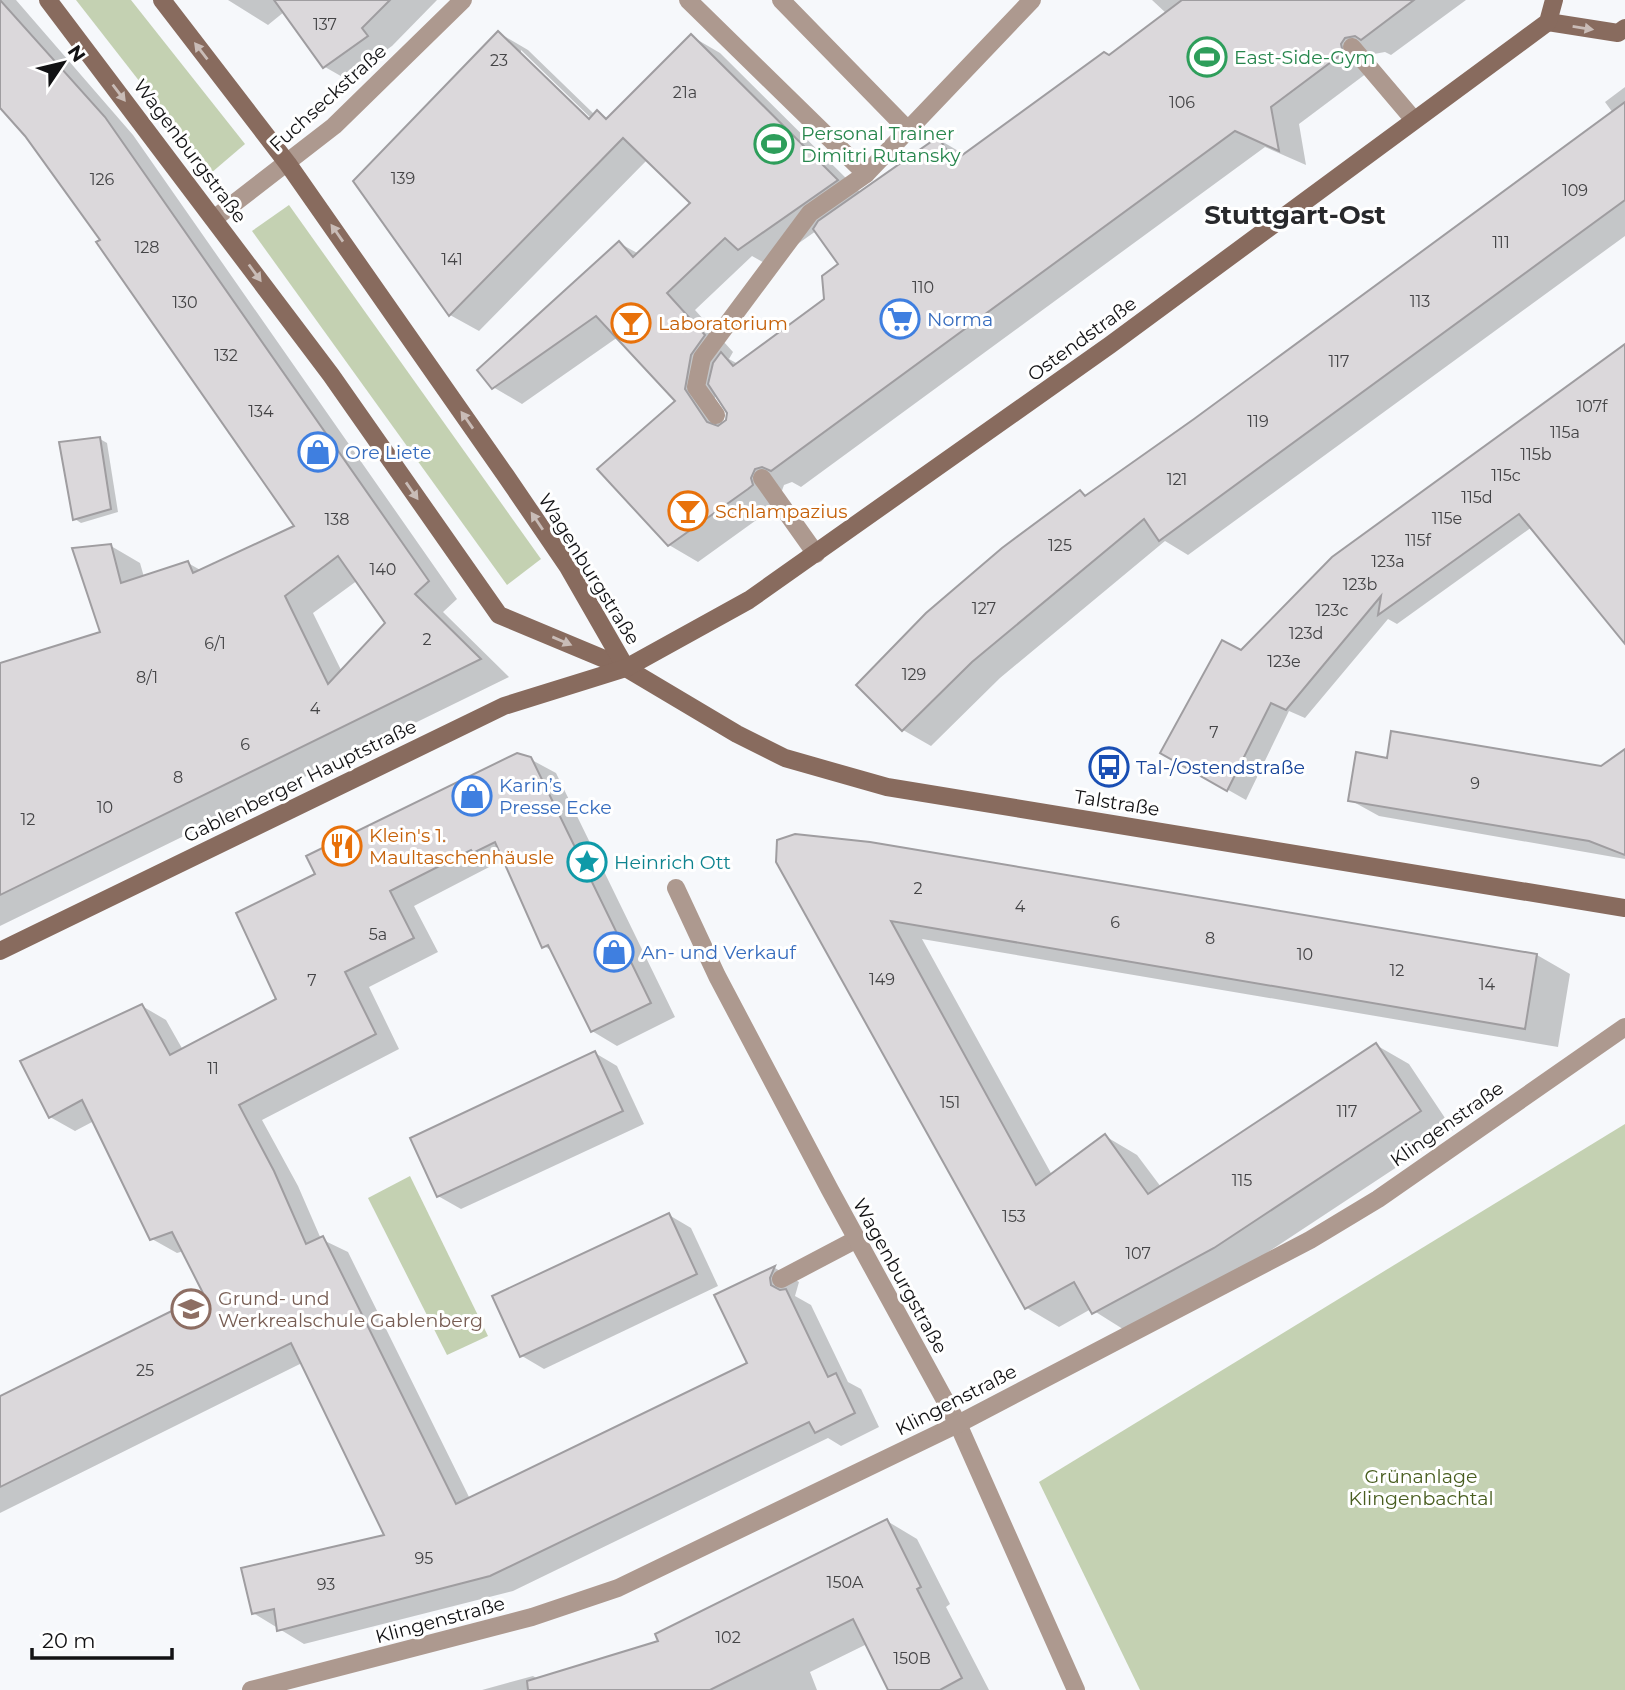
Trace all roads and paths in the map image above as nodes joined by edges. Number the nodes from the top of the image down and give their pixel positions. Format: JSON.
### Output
{"nodes":[{"id":1,"x":48,"y":0,"type":"edge"},
{"id":2,"x":162,"y":0,"type":"edge"},
{"id":3,"x":463,"y":0,"type":"edge"},
{"id":4,"x":688,"y":0,"type":"edge"},
{"id":5,"x":781,"y":0,"type":"edge"},
{"id":6,"x":1032,"y":0,"type":"edge"},
{"id":7,"x":1554,"y":0,"type":"edge"},
{"id":8,"x":1548,"y":22,"type":"junction"},
{"id":9,"x":1625,"y":28,"type":"edge"},
{"id":10,"x":1352,"y":47,"type":"dead end"},
{"id":11,"x":1415,"y":120,"type":"junction"},
{"id":12,"x":908,"y":130,"type":"junction"},
{"id":13,"x":288,"y":164,"type":"junction"},
{"id":14,"x":866,"y":174,"type":"junction"},
{"id":15,"x":215,"y":218,"type":"junction"},
{"id":16,"x":716,"y":415,"type":"dead end"},
{"id":17,"x":762,"y":478,"type":"dead end"},
{"id":18,"x":816,"y":554,"type":"junction"},
{"id":19,"x":626,"y":668,"type":"junction"},
{"id":20,"x":676,"y":888,"type":"dead end"},
{"id":21,"x":1625,"y":908,"type":"edge"},
{"id":22,"x":0,"y":951,"type":"edge"},
{"id":23,"x":1625,"y":1027,"type":"edge"},
{"id":24,"x":857,"y":1239,"type":"junction"},
{"id":25,"x":781,"y":1279,"type":"dead end"},
{"id":26,"x":958,"y":1424,"type":"junction"},
{"id":27,"x":251,"y":1690,"type":"edge"},
{"id":28,"x":1076,"y":1690,"type":"edge"}],
"edges":[{"from":1,"to":15,"type":"main road","name":"Wagenburgstraße","one_way":true},
{"from":13,"to":2,"type":"main road","name":"Wagenburgstraße","one_way":true},
{"from":3,"to":13,"type":"street","name":"Fuchseckstraße"},
{"from":4,"to":14,"type":"street"},
{"from":5,"to":12,"type":"street"},
{"from":6,"to":12,"type":"street"},
{"from":7,"to":8,"type":"main road"},
{"from":8,"to":9,"type":"main road","one_way":true},
{"from":8,"to":11,"type":"main road","name":"Ostendstraße"},
{"from":10,"to":11,"type":"street"},
{"from":11,"to":18,"type":"main road","name":"Ostendstraße"},
{"from":12,"to":14,"type":"street"},
{"from":13,"to":15,"type":"street","name":"Fuchseckstraße"},
{"from":19,"to":13,"type":"main road","name":"Wagenburgstraße","one_way":true},
{"from":14,"to":16,"type":"street"},
{"from":15,"to":19,"type":"main road","name":"Wagenburgstraße","one_way":true},
{"from":17,"to":18,"type":"street"},
{"from":18,"to":19,"type":"main road","name":"Ostendstraße"},
{"from":19,"to":21,"type":"main road","name":"Talstraße"},
{"from":19,"to":22,"type":"main road","name":"Gablenberger Hauptstraße"},
{"from":20,"to":24,"type":"street","name":"Wagenburgstraße"},
{"from":23,"to":26,"type":"street","name":"Klingenstraße"},
{"from":24,"to":25,"type":"street"},
{"from":24,"to":26,"type":"street","name":"Wagenburgstraße"},
{"from":26,"to":27,"type":"street","name":"Klingenstraße"},
{"from":26,"to":28,"type":"street","name":"Wagenburgstraße"}]}
